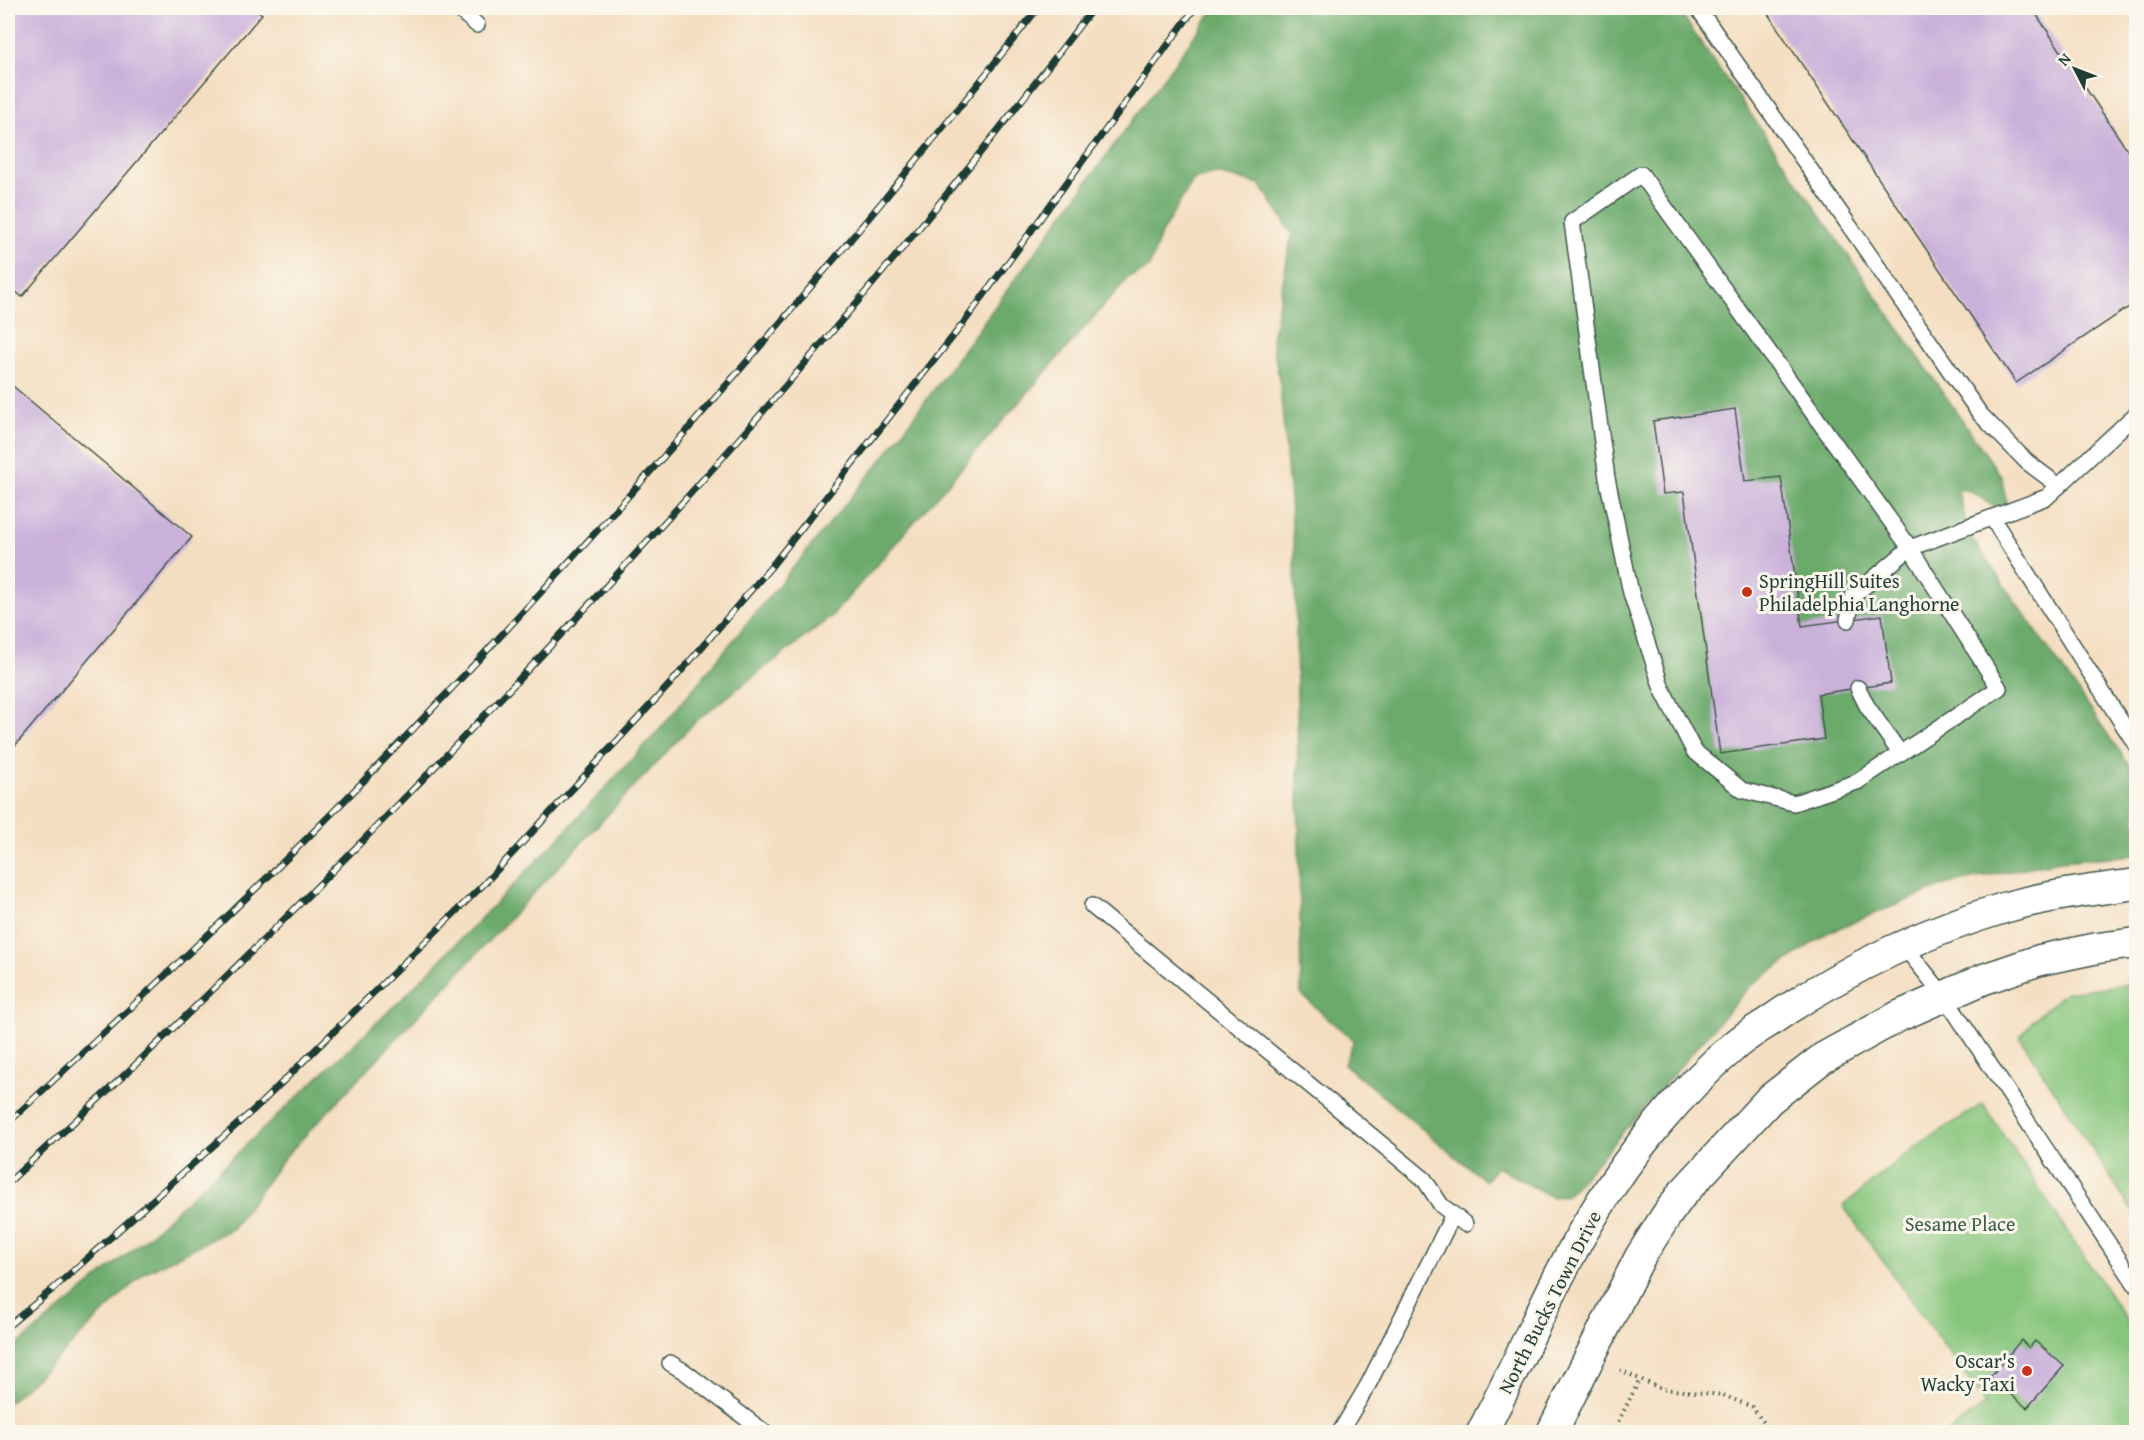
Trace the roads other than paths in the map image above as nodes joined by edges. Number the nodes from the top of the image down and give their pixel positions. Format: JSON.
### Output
{"nodes":[{"id":1,"x":457,"y":8,"type":"edge"},
{"id":2,"x":1698,"y":8,"type":"edge"},
{"id":3,"x":477,"y":25,"type":"dead end"},
{"id":4,"x":2136,"y":414,"type":"edge"},
{"id":5,"x":2059,"y":486,"type":"junction"},
{"id":6,"x":1992,"y":518,"type":"junction"},
{"id":7,"x":1910,"y":548,"type":"junction"},
{"id":8,"x":1848,"y":620,"type":"dead end"},
{"id":9,"x":1858,"y":688,"type":"dead end"},
{"id":10,"x":2136,"y":745,"type":"edge"},
{"id":11,"x":1900,"y":753,"type":"junction"},
{"id":12,"x":2136,"y":884,"type":"edge"},
{"id":13,"x":1092,"y":906,"type":"dead end"},
{"id":14,"x":2136,"y":943,"type":"edge"},
{"id":15,"x":1903,"y":945,"type":"junction"},
{"id":16,"x":1944,"y":996,"type":"junction"},
{"id":17,"x":2136,"y":1285,"type":"edge"},
{"id":18,"x":670,"y":1363,"type":"dead end"},
{"id":19,"x":764,"y":1432,"type":"edge"},
{"id":20,"x":1340,"y":1432,"type":"edge"},
{"id":21,"x":1482,"y":1432,"type":"edge"},
{"id":22,"x":1552,"y":1432,"type":"edge"}],
"edges":[{"from":1,"to":3,"type":"lane"},
{"from":2,"to":5,"type":"lane"},
{"from":4,"to":5,"type":"lane"},
{"from":5,"to":6,"type":"lane"},
{"from":6,"to":7,"type":"lane"},
{"from":6,"to":10,"type":"lane"},
{"from":7,"to":8,"type":"lane"},
{"from":7,"to":11,"type":"lane"},
{"from":7,"to":11,"type":"lane"},
{"from":9,"to":11,"type":"lane"},
{"from":12,"to":15,"type":"street","name":"North Bucks Town Drive"},
{"from":13,"to":20,"type":"lane"},
{"from":14,"to":16,"type":"street"},
{"from":15,"to":16,"type":"lane"},
{"from":15,"to":21,"type":"street","name":"North Bucks Town Drive"},
{"from":16,"to":17,"type":"lane"},
{"from":16,"to":22,"type":"street"},
{"from":18,"to":19,"type":"lane"}]}
